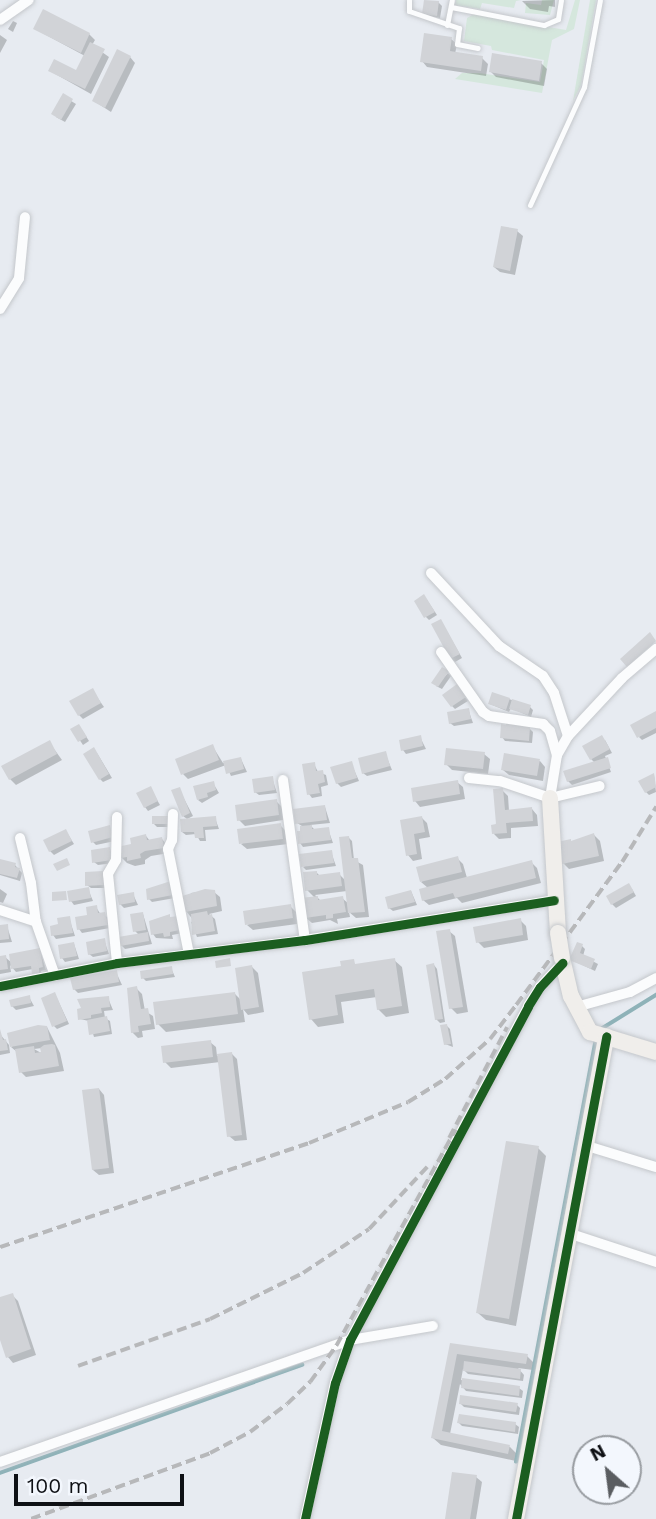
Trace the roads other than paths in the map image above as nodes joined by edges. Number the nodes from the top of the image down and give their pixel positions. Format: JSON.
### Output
{"nodes":[{"id":1,"x":29,"y":0,"type":"edge"},
{"id":2,"x":409,"y":0,"type":"edge"},
{"id":3,"x":561,"y":0,"type":"edge"},
{"id":4,"x":600,"y":0,"type":"edge"},
{"id":5,"x":452,"y":3,"type":"edge"},
{"id":6,"x":0,"y":20,"type":"edge"},
{"id":7,"x":447,"y":25,"type":"junction"},
{"id":8,"x":478,"y":48,"type":"dead end"},
{"id":9,"x":530,"y":205,"type":"dead end"},
{"id":10,"x":25,"y":217,"type":"dead end"},
{"id":11,"x":0,"y":309,"type":"edge"},
{"id":12,"x":431,"y":573,"type":"dead end"},
{"id":13,"x":656,"y":649,"type":"edge"},
{"id":14,"x":441,"y":652,"type":"dead end"},
{"id":15,"x":568,"y":736,"type":"junction"},
{"id":16,"x":557,"y":755,"type":"junction"},
{"id":17,"x":469,"y":778,"type":"dead end"},
{"id":18,"x":283,"y":780,"type":"dead end"},
{"id":19,"x":600,"y":786,"type":"dead end"},
{"id":20,"x":550,"y":797,"type":"junction"},
{"id":21,"x":173,"y":814,"type":"dead end"},
{"id":22,"x":117,"y":817,"type":"dead end"},
{"id":23,"x":20,"y":838,"type":"dead end"},
{"id":24,"x":554,"y":900,"type":"junction"},
{"id":25,"x":0,"y":910,"type":"edge"},
{"id":26,"x":36,"y":922,"type":"junction"},
{"id":27,"x":305,"y":940,"type":"junction"},
{"id":28,"x":189,"y":954,"type":"junction"},
{"id":29,"x":562,"y":961,"type":"junction"},
{"id":30,"x":117,"y":962,"type":"junction"},
{"id":31,"x":55,"y":976,"type":"junction"},
{"id":32,"x":656,"y":978,"type":"edge"},
{"id":33,"x":0,"y":986,"type":"edge"},
{"id":34,"x":576,"y":1007,"type":"junction"},
{"id":35,"x":600,"y":1034,"type":"junction"},
{"id":36,"x":656,"y":1052,"type":"edge"},
{"id":37,"x":583,"y":1145,"type":"junction"},
{"id":38,"x":656,"y":1167,"type":"edge"},
{"id":39,"x":568,"y":1233,"type":"junction"},
{"id":40,"x":656,"y":1262,"type":"edge"},
{"id":41,"x":433,"y":1326,"type":"dead end"},
{"id":42,"x":351,"y":1340,"type":"junction"},
{"id":43,"x":0,"y":1462,"type":"edge"},
{"id":44,"x":305,"y":1519,"type":"edge"},
{"id":45,"x":516,"y":1519,"type":"edge"}],
"edges":[{"from":1,"to":6,"type":"street"},
{"from":2,"to":7,"type":"lane"},
{"from":3,"to":5,"type":"lane"},
{"from":4,"to":9,"type":"lane"},
{"from":5,"to":7,"type":"lane"},
{"from":7,"to":8,"type":"lane"},
{"from":10,"to":11,"type":"street"},
{"from":12,"to":15,"type":"street"},
{"from":13,"to":15,"type":"street"},
{"from":14,"to":16,"type":"street"},
{"from":15,"to":16,"type":"street"},
{"from":16,"to":20,"type":"street"},
{"from":17,"to":20,"type":"street"},
{"from":18,"to":27,"type":"street"},
{"from":19,"to":20,"type":"street"},
{"from":20,"to":24,"type":"street"},
{"from":21,"to":28,"type":"street"},
{"from":22,"to":30,"type":"street"},
{"from":23,"to":26,"type":"street"},
{"from":24,"to":27,"type":"street"},
{"from":24,"to":29,"type":"street","bridge":true},
{"from":25,"to":26,"type":"street"},
{"from":26,"to":31,"type":"street"},
{"from":27,"to":28,"type":"street"},
{"from":28,"to":30,"type":"street"},
{"from":29,"to":34,"type":"street"},
{"from":29,"to":42,"type":"street"},
{"from":30,"to":31,"type":"street"},
{"from":31,"to":33,"type":"street"},
{"from":32,"to":34,"type":"street"},
{"from":34,"to":35,"type":"street"},
{"from":35,"to":36,"type":"street"},
{"from":35,"to":37,"type":"street"},
{"from":37,"to":38,"type":"street"},
{"from":37,"to":39,"type":"street"},
{"from":39,"to":40,"type":"street"},
{"from":39,"to":45,"type":"street"},
{"from":41,"to":42,"type":"street"},
{"from":42,"to":43,"type":"street"},
{"from":42,"to":44,"type":"street"}]}
